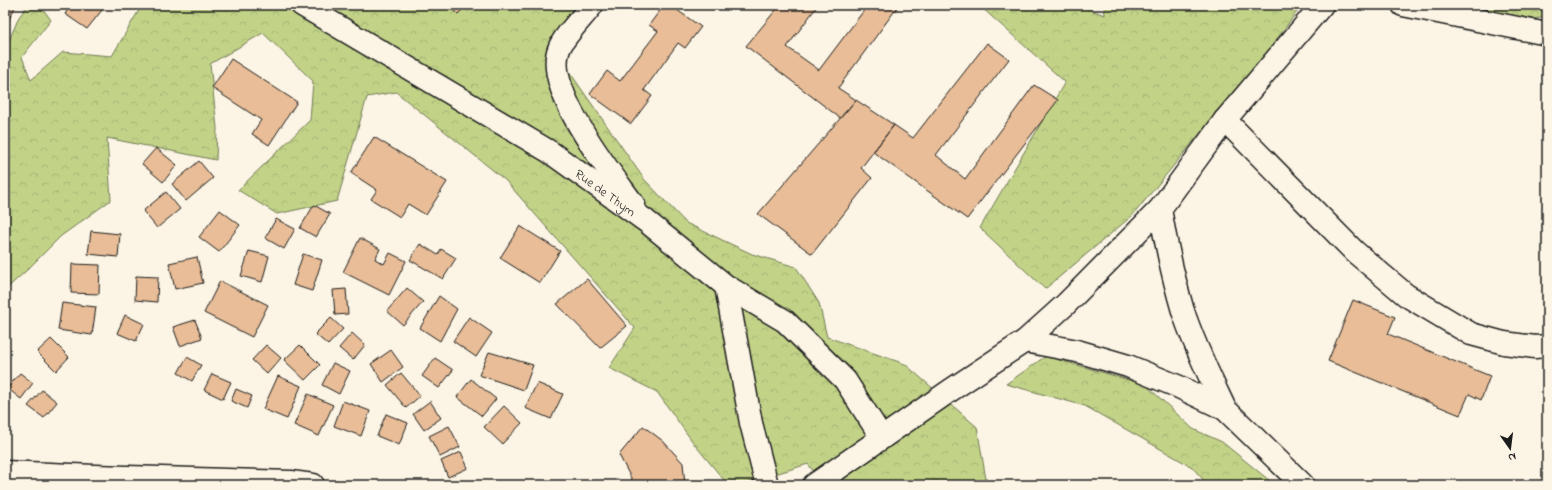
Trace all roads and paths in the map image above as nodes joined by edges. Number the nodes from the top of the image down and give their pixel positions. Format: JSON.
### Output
{"nodes":[{"id":1,"x":302,"y":5,"type":"edge"},
{"id":2,"x":592,"y":5,"type":"edge"},
{"id":3,"x":1322,"y":5,"type":"edge"},
{"id":4,"x":1403,"y":5,"type":"edge"},
{"id":5,"x":1547,"y":34,"type":"edge"},
{"id":6,"x":1225,"y":120,"type":"junction"},
{"id":7,"x":1160,"y":210,"type":"junction"},
{"id":8,"x":646,"y":222,"type":"junction"},
{"id":9,"x":726,"y":286,"type":"junction"},
{"id":10,"x":1025,"y":341,"type":"junction"},
{"id":11,"x":1547,"y":346,"type":"edge"},
{"id":12,"x":1225,"y":409,"type":"junction"},
{"id":13,"x":882,"y":438,"type":"junction"},
{"id":14,"x":5,"y":472,"type":"edge"},
{"id":15,"x":313,"y":485,"type":"edge"},
{"id":16,"x":767,"y":485,"type":"edge"},
{"id":17,"x":814,"y":485,"type":"edge"},
{"id":18,"x":1303,"y":485,"type":"edge"}],
"edges":[{"from":1,"to":8,"type":"street","name":"Rue de Thym"},
{"from":2,"to":8,"type":"street"},
{"from":3,"to":6,"type":"street"},
{"from":4,"to":5,"type":"street"},
{"from":6,"to":7,"type":"street"},
{"from":6,"to":11,"type":"street"},
{"from":7,"to":10,"type":"street"},
{"from":7,"to":12,"type":"street"},
{"from":8,"to":9,"type":"street","name":"Rue de Thym"},
{"from":9,"to":13,"type":"street","name":"Rue de Thym"},
{"from":9,"to":16,"type":"street"},
{"from":10,"to":12,"type":"street"},
{"from":10,"to":13,"type":"street"},
{"from":12,"to":18,"type":"street"},
{"from":13,"to":17,"type":"street"},
{"from":14,"to":15,"type":"street"}]}
